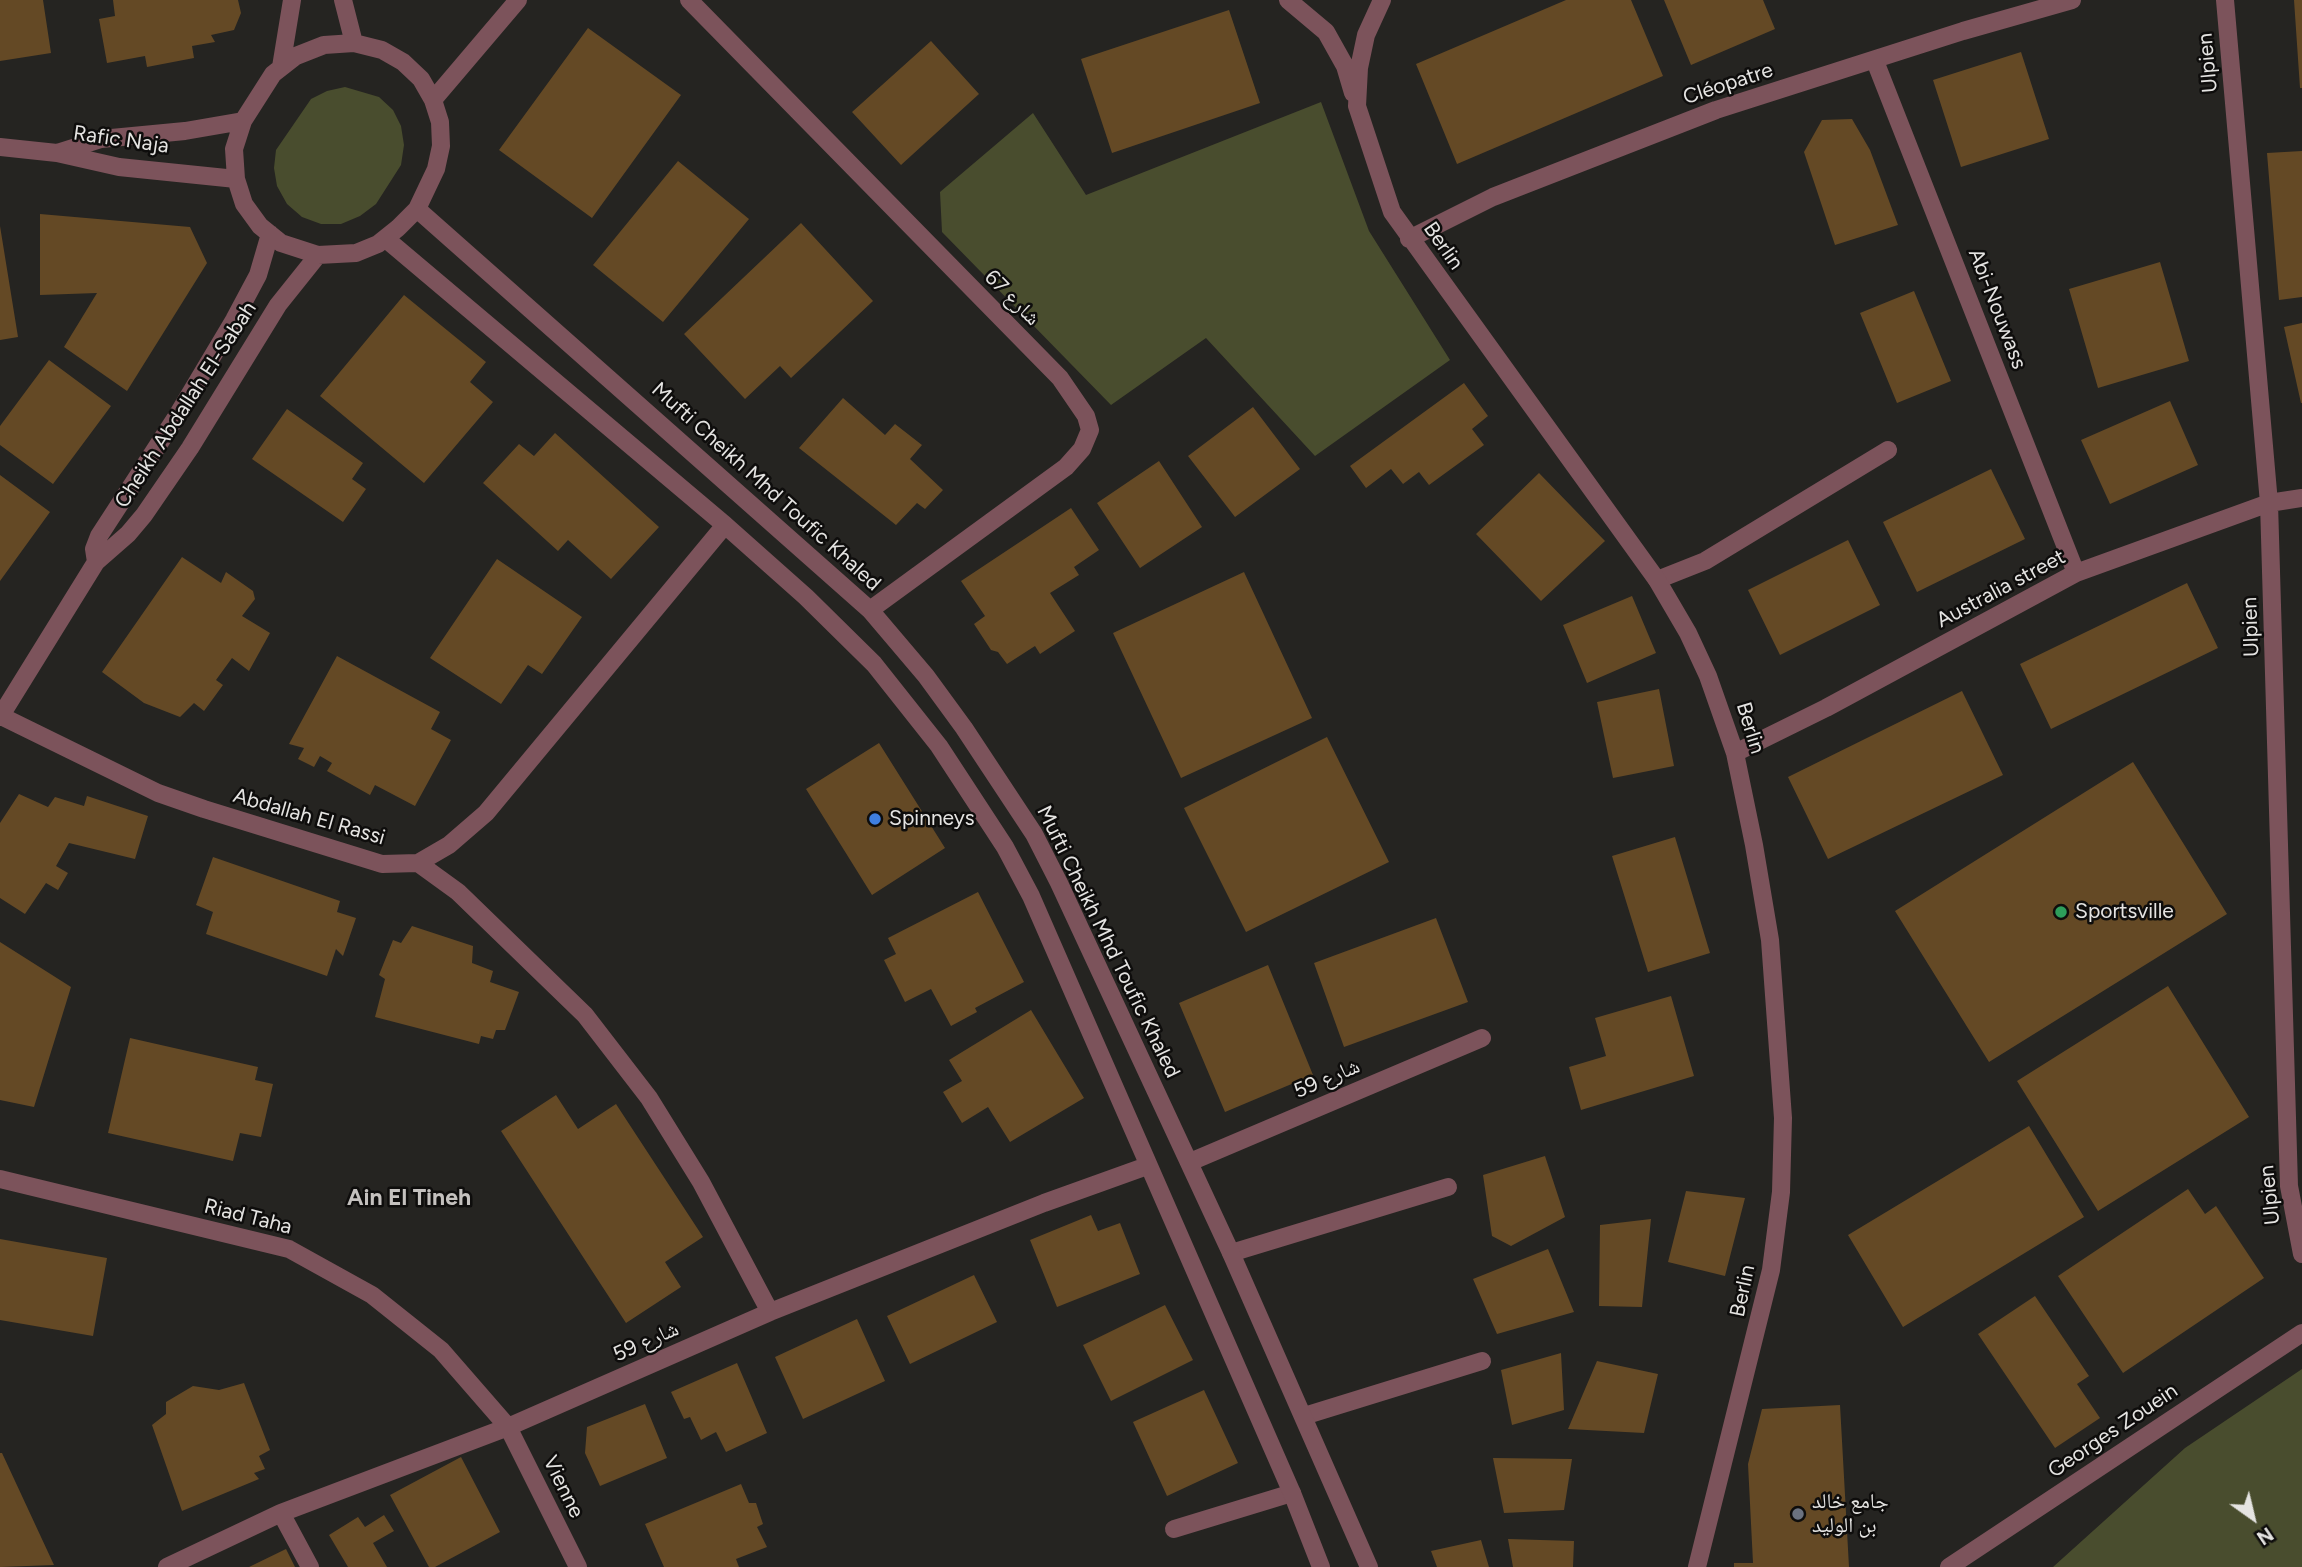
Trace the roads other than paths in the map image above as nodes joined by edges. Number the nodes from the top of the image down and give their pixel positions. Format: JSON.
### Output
{"nodes":[{"id":1,"x":292,"y":0,"type":"edge"},
{"id":2,"x":343,"y":0,"type":"edge"},
{"id":3,"x":518,"y":0,"type":"edge"},
{"id":4,"x":689,"y":0,"type":"edge"},
{"id":5,"x":1288,"y":0,"type":"edge"},
{"id":6,"x":1382,"y":0,"type":"edge"},
{"id":7,"x":2072,"y":0,"type":"edge"},
{"id":8,"x":2225,"y":0,"type":"edge"},
{"id":9,"x":354,"y":43,"type":"junction"},
{"id":10,"x":1875,"y":61,"type":"junction"},
{"id":11,"x":281,"y":67,"type":"junction"},
{"id":12,"x":433,"y":100,"type":"junction"},
{"id":13,"x":1357,"y":106,"type":"junction"},
{"id":14,"x":243,"y":121,"type":"junction"},
{"id":15,"x":0,"y":147,"type":"edge"},
{"id":16,"x":57,"y":153,"type":"junction"},
{"id":17,"x":236,"y":178,"type":"junction"},
{"id":18,"x":417,"y":209,"type":"junction"},
{"id":19,"x":270,"y":234,"type":"junction"},
{"id":20,"x":386,"y":239,"type":"junction"},
{"id":21,"x":1409,"y":239,"type":"junction"},
{"id":22,"x":318,"y":255,"type":"junction"},
{"id":23,"x":1888,"y":450,"type":"dead end"},
{"id":24,"x":2302,"y":498,"type":"edge"},
{"id":25,"x":2269,"y":503,"type":"junction"},
{"id":26,"x":725,"y":525,"type":"junction"},
{"id":27,"x":96,"y":562,"type":"junction"},
{"id":28,"x":2076,"y":573,"type":"junction"},
{"id":29,"x":1657,"y":580,"type":"junction"},
{"id":30,"x":870,"y":610,"type":"junction"},
{"id":31,"x":0,"y":716,"type":"edge"},
{"id":32,"x":1735,"y":753,"type":"junction"},
{"id":33,"x":418,"y":863,"type":"junction"},
{"id":34,"x":1482,"y":1038,"type":"dead end"},
{"id":35,"x":1189,"y":1162,"type":"junction"},
{"id":36,"x":1147,"y":1166,"type":"junction"},
{"id":37,"x":0,"y":1179,"type":"edge"},
{"id":38,"x":1448,"y":1187,"type":"dead end"},
{"id":39,"x":1231,"y":1253,"type":"junction"},
{"id":40,"x":2302,"y":1254,"type":"edge"},
{"id":41,"x":770,"y":1312,"type":"junction"},
{"id":42,"x":2302,"y":1333,"type":"edge"},
{"id":43,"x":1482,"y":1361,"type":"dead end"},
{"id":44,"x":1304,"y":1416,"type":"junction"},
{"id":45,"x":508,"y":1427,"type":"junction"},
{"id":46,"x":1292,"y":1493,"type":"junction"},
{"id":47,"x":281,"y":1513,"type":"junction"},
{"id":48,"x":1174,"y":1529,"type":"dead end"},
{"id":49,"x":167,"y":1567,"type":"edge"},
{"id":50,"x":310,"y":1567,"type":"edge"},
{"id":51,"x":578,"y":1567,"type":"edge"},
{"id":52,"x":1321,"y":1567,"type":"edge"},
{"id":53,"x":1369,"y":1567,"type":"edge"},
{"id":54,"x":1697,"y":1567,"type":"edge"},
{"id":55,"x":1949,"y":1567,"type":"edge"}],
"edges":[{"from":1,"to":11,"type":"street"},
{"from":2,"to":9,"type":"street"},
{"from":3,"to":12,"type":"street"},
{"from":4,"to":30,"type":"street","name":"شارع 67"},
{"from":5,"to":13,"type":"street"},
{"from":6,"to":13,"type":"street","name":"Berlin"},
{"from":7,"to":10,"type":"street","name":"Cléopatre"},
{"from":8,"to":25,"type":"street","name":"Ulpien"},
{"from":9,"to":11,"type":"street"},
{"from":9,"to":12,"type":"street"},
{"from":10,"to":21,"type":"street","name":"Cléopatre"},
{"from":10,"to":28,"type":"street","name":"Abi-Nouwass"},
{"from":11,"to":14,"type":"street"},
{"from":12,"to":18,"type":"street"},
{"from":13,"to":21,"type":"street","name":"Berlin"},
{"from":14,"to":16,"type":"street"},
{"from":14,"to":17,"type":"street"},
{"from":15,"to":16,"type":"street","name":"Rafic Naja"},
{"from":16,"to":17,"type":"street","name":"Rafic Naja"},
{"from":17,"to":19,"type":"street"},
{"from":18,"to":20,"type":"street"},
{"from":18,"to":30,"type":"street","name":"Mufti Cheikh Mhd Toufic Khaled"},
{"from":19,"to":22,"type":"street"},
{"from":19,"to":27,"type":"street"},
{"from":20,"to":22,"type":"street"},
{"from":20,"to":26,"type":"street"},
{"from":21,"to":29,"type":"street","name":"Berlin"},
{"from":22,"to":27,"type":"street","name":"Cheikh Abdallah El-Sabah"},
{"from":23,"to":29,"type":"street"},
{"from":24,"to":25,"type":"street","name":"Australia street"},
{"from":25,"to":28,"type":"street","name":"Australia street"},
{"from":25,"to":40,"type":"street","name":"Ulpien"},
{"from":26,"to":33,"type":"street","name":"Abdallah El Rassi"},
{"from":26,"to":36,"type":"street"},
{"from":27,"to":31,"type":"street","name":"Cheikh Abdallah El-Sabah"},
{"from":28,"to":32,"type":"street","name":"Australia street"},
{"from":29,"to":32,"type":"street","name":"Berlin"},
{"from":30,"to":35,"type":"street","name":"Mufti Cheikh Mhd Toufic Khaled"},
{"from":31,"to":33,"type":"street","name":"Abdallah El Rassi"},
{"from":32,"to":54,"type":"street","name":"Berlin"},
{"from":33,"to":41,"type":"street"},
{"from":34,"to":35,"type":"street","name":"شارع 59"},
{"from":35,"to":39,"type":"street","name":"Mufti Cheikh Mhd Toufic Khaled"},
{"from":36,"to":41,"type":"street","name":"شارع 59"},
{"from":36,"to":46,"type":"street"},
{"from":37,"to":45,"type":"street","name":"Riad Taha"},
{"from":38,"to":39,"type":"street"},
{"from":39,"to":44,"type":"street","name":"Mufti Cheikh Mhd Toufic Khaled"},
{"from":41,"to":45,"type":"street","name":"شارع 59"},
{"from":42,"to":55,"type":"street","name":"Georges Zouein"},
{"from":43,"to":44,"type":"street"},
{"from":44,"to":53,"type":"street","name":"Mufti Cheikh Mhd Toufic Khaled"},
{"from":45,"to":47,"type":"street","name":"شارع 59"},
{"from":45,"to":51,"type":"street","name":"Vienne"},
{"from":46,"to":48,"type":"street"},
{"from":46,"to":52,"type":"street"},
{"from":47,"to":49,"type":"street","name":"شارع 59"},
{"from":47,"to":50,"type":"street"}]}
